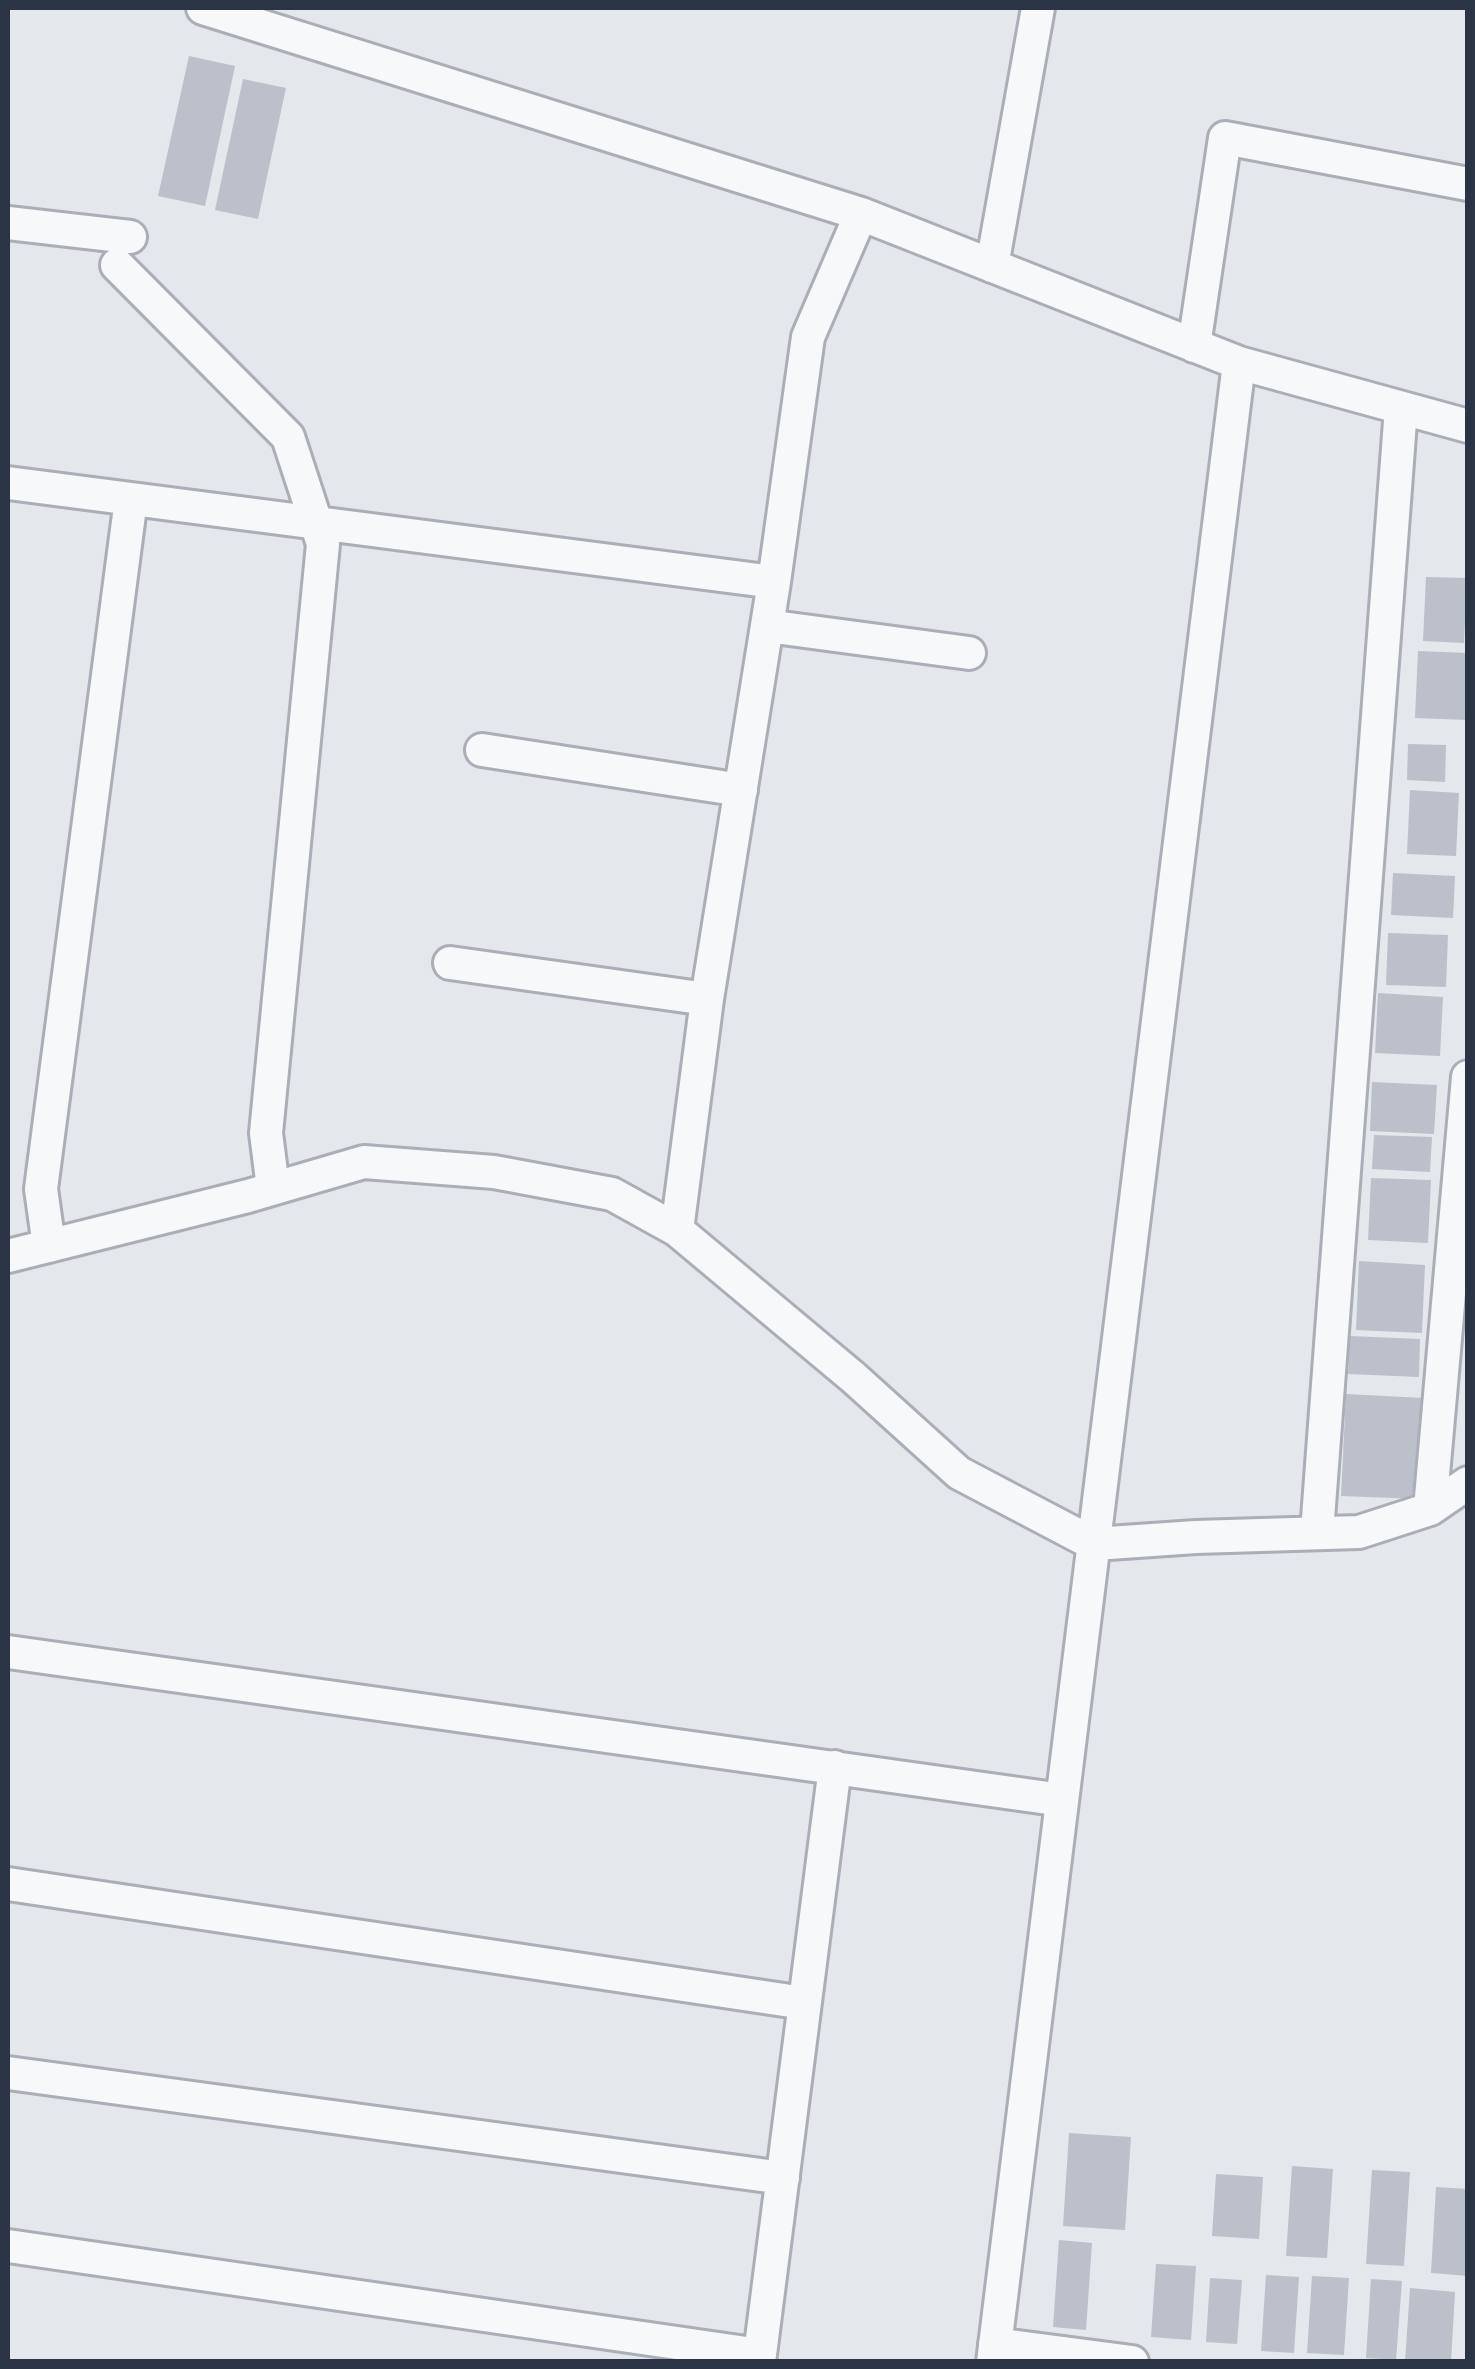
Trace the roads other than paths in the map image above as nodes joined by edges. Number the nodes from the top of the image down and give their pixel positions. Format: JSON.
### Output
{"nodes":[{"id":1,"x":203,"y":8,"type":"edge"},
{"id":2,"x":1038,"y":8,"type":"edge"},
{"id":3,"x":291,"y":20,"type":"edge"},
{"id":4,"x":1468,"y":184,"type":"edge"},
{"id":5,"x":861,"y":214,"type":"junction"},
{"id":6,"x":8,"y":223,"type":"edge"},
{"id":7,"x":992,"y":266,"type":"junction"},
{"id":8,"x":1194,"y":346,"type":"junction"},
{"id":9,"x":1239,"y":363,"type":"junction"},
{"id":10,"x":1401,"y":408,"type":"junction"},
{"id":11,"x":1468,"y":426,"type":"edge"},
{"id":12,"x":8,"y":483,"type":"edge"},
{"id":13,"x":131,"y":498,"type":"junction"},
{"id":14,"x":317,"y":522,"type":"junction"},
{"id":15,"x":774,"y":582,"type":"junction"},
{"id":16,"x":767,"y":626,"type":"junction"},
{"id":17,"x":969,"y":653,"type":"dead end"},
{"id":18,"x":482,"y":750,"type":"dead end"},
{"id":19,"x":741,"y":790,"type":"junction"},
{"id":20,"x":450,"y":964,"type":"dead end"},
{"id":21,"x":707,"y":1000,"type":"junction"},
{"id":22,"x":1468,"y":1077,"type":"edge"},
{"id":23,"x":273,"y":1188,"type":"junction"},
{"id":24,"x":677,"y":1230,"type":"junction"},
{"id":25,"x":48,"y":1246,"type":"junction"},
{"id":26,"x":8,"y":1256,"type":"edge"},
{"id":27,"x":1468,"y":1483,"type":"edge"},
{"id":28,"x":1430,"y":1509,"type":"junction"},
{"id":29,"x":1317,"y":1532,"type":"junction"},
{"id":30,"x":1094,"y":1544,"type":"junction"},
{"id":31,"x":8,"y":1652,"type":"edge"},
{"id":32,"x":834,"y":1767,"type":"junction"},
{"id":33,"x":1062,"y":1800,"type":"junction"},
{"id":34,"x":8,"y":1884,"type":"edge"},
{"id":35,"x":804,"y":2003,"type":"junction"},
{"id":36,"x":8,"y":2072,"type":"edge"},
{"id":37,"x":782,"y":2178,"type":"junction"},
{"id":38,"x":8,"y":2246,"type":"edge"},
{"id":39,"x":994,"y":2353,"type":"edge"},
{"id":40,"x":759,"y":2358,"type":"edge"},
{"id":41,"x":1132,"y":2362,"type":"edge"}],
"edges":[{"from":1,"to":3,"type":"street"},
{"from":2,"to":7,"type":"street"},
{"from":3,"to":5,"type":"street"},
{"from":4,"to":8,"type":"street"},
{"from":5,"to":7,"type":"street"},
{"from":5,"to":15,"type":"street"},
{"from":6,"to":14,"type":"street"},
{"from":7,"to":8,"type":"street"},
{"from":8,"to":9,"type":"street"},
{"from":9,"to":10,"type":"street"},
{"from":9,"to":30,"type":"street"},
{"from":10,"to":11,"type":"street"},
{"from":10,"to":29,"type":"street"},
{"from":12,"to":13,"type":"street"},
{"from":13,"to":14,"type":"street"},
{"from":13,"to":25,"type":"street"},
{"from":14,"to":15,"type":"street"},
{"from":14,"to":23,"type":"street"},
{"from":15,"to":16,"type":"street"},
{"from":16,"to":17,"type":"street"},
{"from":16,"to":19,"type":"street"},
{"from":18,"to":19,"type":"street"},
{"from":19,"to":21,"type":"street"},
{"from":20,"to":21,"type":"street"},
{"from":21,"to":24,"type":"street"},
{"from":22,"to":28,"type":"street"},
{"from":23,"to":24,"type":"street"},
{"from":23,"to":25,"type":"street"},
{"from":24,"to":30,"type":"street"},
{"from":25,"to":26,"type":"street"},
{"from":27,"to":28,"type":"street"},
{"from":28,"to":29,"type":"street"},
{"from":29,"to":30,"type":"street"},
{"from":30,"to":33,"type":"street"},
{"from":31,"to":32,"type":"street"},
{"from":32,"to":33,"type":"street"},
{"from":32,"to":35,"type":"street"},
{"from":33,"to":39,"type":"street"},
{"from":34,"to":35,"type":"street"},
{"from":35,"to":37,"type":"street"},
{"from":36,"to":37,"type":"street"},
{"from":37,"to":40,"type":"street"},
{"from":38,"to":40,"type":"street"},
{"from":39,"to":41,"type":"street"}]}
